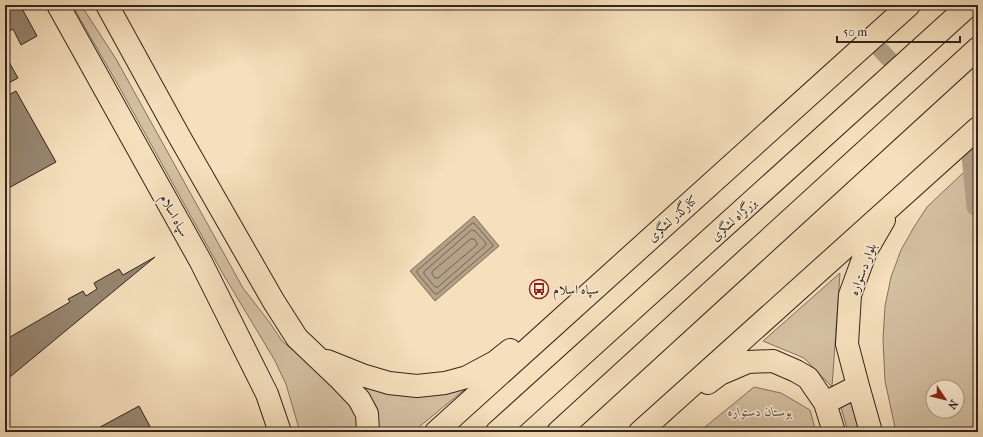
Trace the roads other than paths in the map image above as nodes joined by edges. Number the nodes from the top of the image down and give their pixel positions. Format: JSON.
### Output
{"nodes":[{"id":1,"x":58,"y":5,"type":"edge"},
{"id":2,"x":107,"y":5,"type":"edge"},
{"id":3,"x":969,"y":5,"type":"edge"},
{"id":4,"x":903,"y":10,"type":"edge"},
{"id":5,"x":976,"y":51,"type":"edge"},
{"id":6,"x":978,"y":128,"type":"edge"},
{"id":7,"x":948,"y":155,"type":"junction"},
{"id":8,"x":596,"y":287,"type":"junction"},
{"id":9,"x":317,"y":357,"type":"junction"},
{"id":10,"x":858,"y":386,"type":"junction"},
{"id":11,"x":825,"y":403,"type":"junction"},
{"id":12,"x":280,"y":432,"type":"edge"},
{"id":13,"x":368,"y":432,"type":"edge"},
{"id":14,"x":436,"y":432,"type":"edge"},
{"id":15,"x":497,"y":432,"type":"edge"},
{"id":16,"x":558,"y":432,"type":"edge"},
{"id":17,"x":640,"y":432,"type":"edge"},
{"id":18,"x":644,"y":432,"type":"edge"},
{"id":19,"x":834,"y":432,"type":"edge"},
{"id":20,"x":871,"y":432,"type":"edge"}],
"edges":[{"from":1,"to":12,"type":"main road","name":"سپاه اسلام"},
{"from":2,"to":9,"type":"main road"},
{"from":3,"to":15,"type":"main road","name":"بزرگراه لشگری"},
{"from":4,"to":8,"type":"main road","name":"کنارگذر لشگری"},
{"from":5,"to":16,"type":"main road"},
{"from":6,"to":7,"type":"main road"},
{"from":7,"to":10,"type":"main road","name":"بلوار دستواره"},
{"from":7,"to":17,"type":"main road"},
{"from":8,"to":9,"type":"main road"},
{"from":8,"to":14,"type":"main road","name":"کنارگذر لشگری"},
{"from":9,"to":13,"type":"main road"},
{"from":10,"to":11,"type":"main road"},
{"from":10,"to":20,"type":"main road","name":"بلوار دستواره"},
{"from":11,"to":18,"type":"main road"},
{"from":11,"to":19,"type":"main road"}]}
